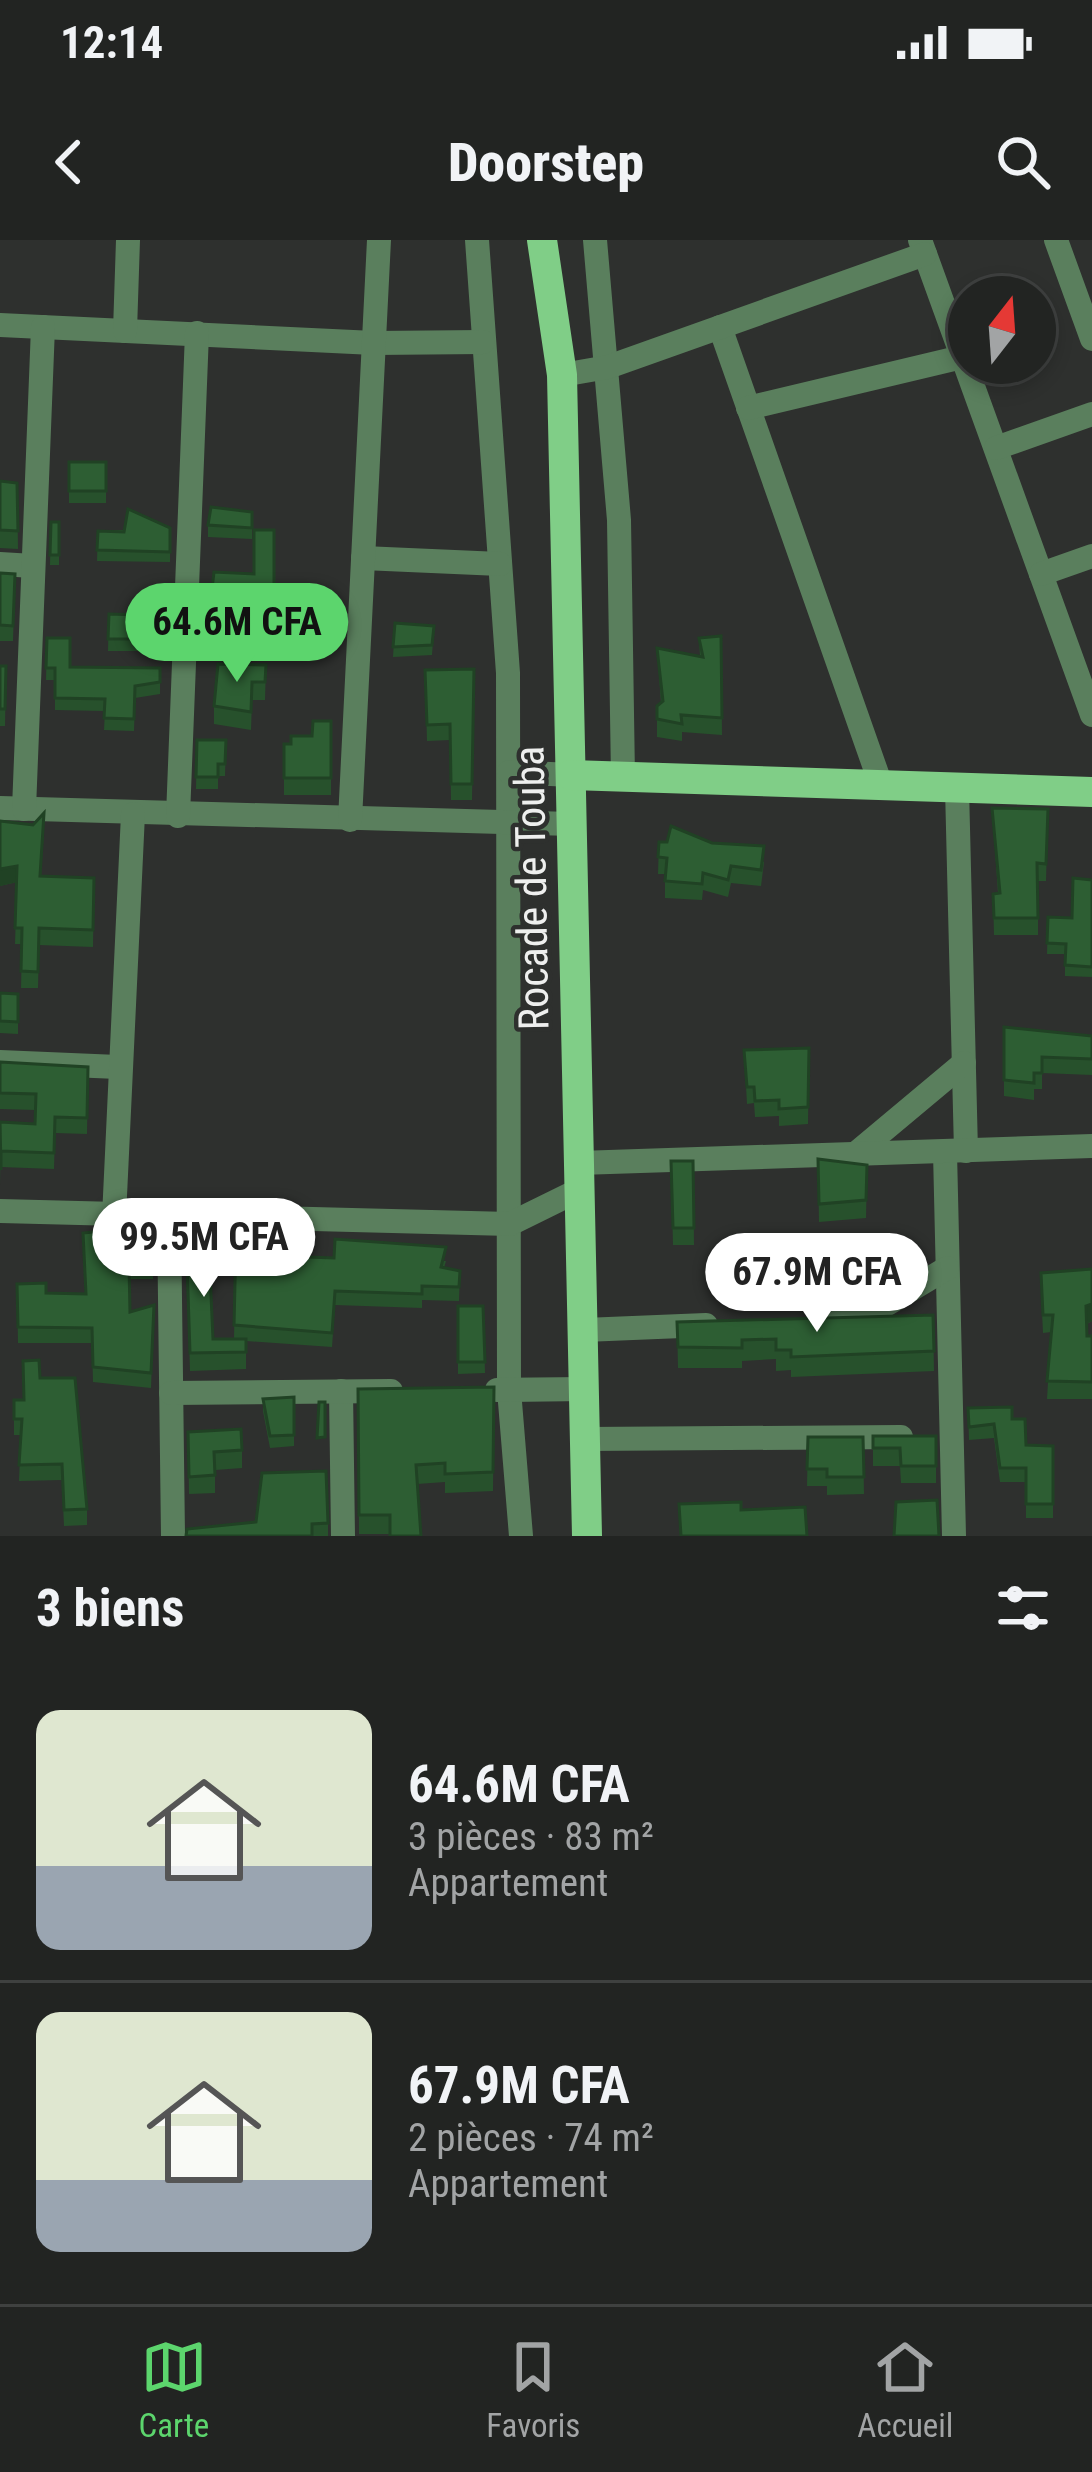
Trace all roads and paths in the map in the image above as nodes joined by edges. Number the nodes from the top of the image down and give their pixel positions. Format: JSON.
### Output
{"nodes":[{"id":1,"x":128,"y":240,"type":"edge"},
{"id":2,"x":379,"y":240,"type":"edge"},
{"id":3,"x":477,"y":240,"type":"edge"},
{"id":4,"x":542,"y":240,"type":"edge"},
{"id":5,"x":595,"y":240,"type":"edge"},
{"id":6,"x":1056,"y":240,"type":"edge"},
{"id":7,"x":922,"y":247,"type":"edge"},
{"id":8,"x":948,"y":318,"type":"edge"},
{"id":9,"x":0,"y":325,"type":"edge"},
{"id":10,"x":43,"y":327,"type":"junction"},
{"id":11,"x":720,"y":327,"type":"junction"},
{"id":12,"x":125,"y":332,"type":"junction"},
{"id":13,"x":197,"y":333,"type":"junction"},
{"id":14,"x":1092,"y":339,"type":"edge"},
{"id":15,"x":482,"y":342,"type":"junction"},
{"id":16,"x":374,"y":343,"type":"junction"},
{"id":17,"x":948,"y":360,"type":"edge"},
{"id":18,"x":608,"y":367,"type":"junction"},
{"id":19,"x":562,"y":375,"type":"junction"},
{"id":20,"x":972,"y":384,"type":"edge"},
{"id":21,"x":748,"y":408,"type":"junction"},
{"id":22,"x":1092,"y":414,"type":"edge"},
{"id":23,"x":996,"y":448,"type":"junction"},
{"id":24,"x":1092,"y":556,"type":"edge"},
{"id":25,"x":363,"y":558,"type":"junction"},
{"id":26,"x":0,"y":564,"type":"edge"},
{"id":27,"x":500,"y":564,"type":"junction"},
{"id":28,"x":34,"y":566,"type":"junction"},
{"id":29,"x":1041,"y":574,"type":"junction"},
{"id":30,"x":1088,"y":688,"type":"edge"},
{"id":31,"x":1092,"y":715,"type":"edge"},
{"id":32,"x":508,"y":772,"type":"junction"},
{"id":33,"x":571,"y":776,"type":"junction"},
{"id":34,"x":623,"y":777,"type":"junction"},
{"id":35,"x":881,"y":785,"type":"junction"},
{"id":36,"x":957,"y":788,"type":"junction"},
{"id":37,"x":1092,"y":792,"type":"edge"},
{"id":38,"x":12,"y":808,"type":"edge"},
{"id":39,"x":133,"y":814,"type":"junction"},
{"id":40,"x":178,"y":816,"type":"junction"},
{"id":41,"x":350,"y":820,"type":"junction"},
{"id":42,"x":509,"y":823,"type":"junction"},
{"id":43,"x":572,"y":824,"type":"junction"},
{"id":44,"x":0,"y":1063,"type":"edge"},
{"id":45,"x":964,"y":1063,"type":"junction"},
{"id":46,"x":118,"y":1067,"type":"junction"},
{"id":47,"x":1092,"y":1146,"type":"edge"},
{"id":48,"x":955,"y":1152,"type":"junction"},
{"id":49,"x":854,"y":1155,"type":"junction"},
{"id":50,"x":579,"y":1177,"type":"junction"},
{"id":51,"x":0,"y":1211,"type":"edge"},
{"id":52,"x":114,"y":1216,"type":"junction"},
{"id":53,"x":169,"y":1219,"type":"junction"},
{"id":54,"x":511,"y":1224,"type":"junction"},
{"id":55,"x":947,"y":1268,"type":"junction"},
{"id":56,"x":799,"y":1321,"type":"edge"},
{"id":57,"x":727,"y":1324,"type":"edge"},
{"id":58,"x":584,"y":1330,"type":"junction"},
{"id":59,"x":585,"y":1389,"type":"junction"},
{"id":60,"x":413,"y":1390,"type":"edge"},
{"id":61,"x":460,"y":1390,"type":"edge"},
{"id":62,"x":508,"y":1390,"type":"junction"},
{"id":63,"x":341,"y":1391,"type":"junction"},
{"id":64,"x":171,"y":1393,"type":"junction"},
{"id":65,"x":952,"y":1437,"type":"junction"},
{"id":66,"x":585,"y":1439,"type":"junction"},
{"id":67,"x":173,"y":1536,"type":"edge"},
{"id":68,"x":343,"y":1536,"type":"edge"},
{"id":69,"x":520,"y":1536,"type":"edge"},
{"id":70,"x":586,"y":1536,"type":"edge"},
{"id":71,"x":954,"y":1536,"type":"edge"}],
"edges":[{"from":1,"to":12,"type":"street"},
{"from":2,"to":16,"type":"street"},
{"from":3,"to":15,"type":"street"},
{"from":4,"to":19,"type":"main road","name":"Rocade de Touba"},
{"from":5,"to":18,"type":"street"},
{"from":6,"to":14,"type":"street"},
{"from":7,"to":8,"type":"street"},
{"from":7,"to":11,"type":"street"},
{"from":9,"to":10,"type":"street"},
{"from":10,"to":12,"type":"street"},
{"from":10,"to":28,"type":"street"},
{"from":11,"to":18,"type":"street"},
{"from":11,"to":21,"type":"street"},
{"from":12,"to":13,"type":"street"},
{"from":13,"to":16,"type":"street"},
{"from":13,"to":40,"type":"street"},
{"from":15,"to":16,"type":"street"},
{"from":15,"to":27,"type":"street"},
{"from":16,"to":25,"type":"street"},
{"from":17,"to":21,"type":"street"},
{"from":18,"to":19,"type":"street"},
{"from":18,"to":34,"type":"street"},
{"from":19,"to":33,"type":"main road","name":"Rocade de Touba"},
{"from":20,"to":23,"type":"street"},
{"from":21,"to":35,"type":"street"},
{"from":22,"to":23,"type":"street"},
{"from":23,"to":29,"type":"street"},
{"from":24,"to":29,"type":"street"},
{"from":25,"to":27,"type":"street"},
{"from":25,"to":41,"type":"street"},
{"from":26,"to":28,"type":"street"},
{"from":27,"to":32,"type":"street"},
{"from":28,"to":38,"type":"street"},
{"from":29,"to":30,"type":"street"},
{"from":30,"to":31,"type":"street"},
{"from":32,"to":33,"type":"street"},
{"from":32,"to":42,"type":"street"},
{"from":33,"to":34,"type":"main road"},
{"from":33,"to":43,"type":"main road","name":"Rocade de Touba"},
{"from":34,"to":35,"type":"main road"},
{"from":35,"to":36,"type":"main road"},
{"from":36,"to":37,"type":"main road"},
{"from":36,"to":45,"type":"street"},
{"from":38,"to":39,"type":"street"},
{"from":39,"to":40,"type":"street"},
{"from":39,"to":46,"type":"street"},
{"from":40,"to":41,"type":"street"},
{"from":41,"to":42,"type":"street"},
{"from":42,"to":43,"type":"street"},
{"from":42,"to":54,"type":"street"},
{"from":43,"to":50,"type":"main road","name":"Rocade de Touba"},
{"from":44,"to":46,"type":"street"},
{"from":45,"to":48,"type":"street"},
{"from":45,"to":49,"type":"street"},
{"from":46,"to":52,"type":"street"},
{"from":47,"to":48,"type":"street"},
{"from":48,"to":49,"type":"street"},
{"from":48,"to":55,"type":"street"},
{"from":49,"to":50,"type":"street"},
{"from":50,"to":54,"type":"street"},
{"from":50,"to":58,"type":"main road","name":"Rocade de Touba"},
{"from":51,"to":52,"type":"street"},
{"from":52,"to":53,"type":"street"},
{"from":53,"to":54,"type":"street"},
{"from":53,"to":64,"type":"street"},
{"from":54,"to":62,"type":"street"},
{"from":55,"to":56,"type":"street"},
{"from":55,"to":65,"type":"street"},
{"from":57,"to":58,"type":"street"},
{"from":58,"to":59,"type":"main road","name":"Rocade de Touba"},
{"from":59,"to":62,"type":"street"},
{"from":59,"to":66,"type":"main road","name":"Rocade de Touba"},
{"from":60,"to":63,"type":"street"},
{"from":61,"to":62,"type":"street"},
{"from":62,"to":69,"type":"street"},
{"from":63,"to":64,"type":"street"},
{"from":63,"to":68,"type":"street"},
{"from":64,"to":67,"type":"street"},
{"from":65,"to":66,"type":"street"},
{"from":65,"to":71,"type":"street"},
{"from":66,"to":70,"type":"main road","name":"Rocade de Touba"}]}
